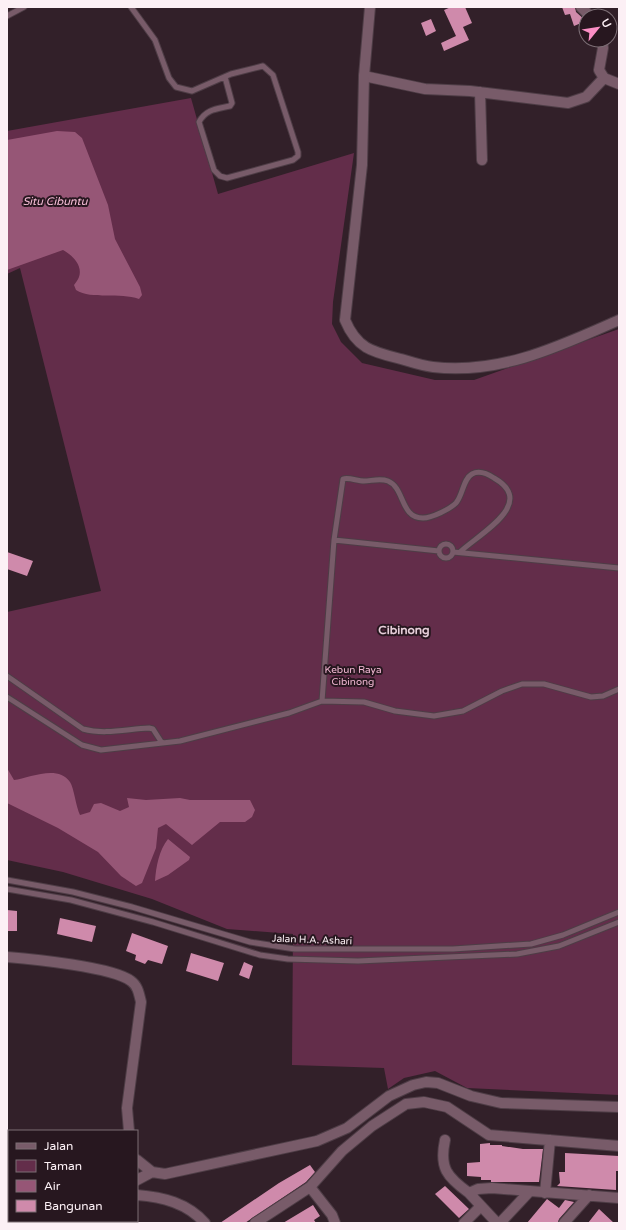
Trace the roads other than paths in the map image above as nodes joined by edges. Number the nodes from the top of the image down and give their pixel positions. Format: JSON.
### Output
{"nodes":[{"id":1,"x":24,"y":7,"type":"edge"},
{"id":2,"x":131,"y":7,"type":"edge"},
{"id":3,"x":370,"y":7,"type":"edge"},
{"id":4,"x":7,"y":16,"type":"edge"},
{"id":5,"x":604,"y":48,"type":"edge"},
{"id":6,"x":364,"y":76,"type":"junction"},
{"id":7,"x":226,"y":77,"type":"junction"},
{"id":8,"x":613,"y":79,"type":"edge"},
{"id":9,"x":480,"y":92,"type":"junction"},
{"id":10,"x":482,"y":160,"type":"dead end"},
{"id":11,"x":619,"y":320,"type":"edge"},
{"id":12,"x":334,"y":540,"type":"junction"},
{"id":13,"x":439,"y":551,"type":"junction"},
{"id":14,"x":454,"y":552,"type":"junction"},
{"id":15,"x":460,"y":552,"type":"junction"},
{"id":16,"x":619,"y":568,"type":"edge"},
{"id":17,"x":7,"y":676,"type":"edge"},
{"id":18,"x":619,"y":689,"type":"edge"},
{"id":19,"x":7,"y":697,"type":"edge"},
{"id":20,"x":322,"y":701,"type":"junction"},
{"id":21,"x":162,"y":743,"type":"junction"},
{"id":22,"x":7,"y":880,"type":"edge"},
{"id":23,"x":7,"y":889,"type":"edge"},
{"id":24,"x":95,"y":898,"type":"junction"},
{"id":25,"x":93,"y":906,"type":"junction"},
{"id":26,"x":619,"y":912,"type":"edge"},
{"id":27,"x":619,"y":922,"type":"edge"},
{"id":28,"x":531,"y":944,"type":"junction"},
{"id":29,"x":262,"y":945,"type":"junction"},
{"id":30,"x":531,"y":952,"type":"junction"},
{"id":31,"x":260,"y":954,"type":"junction"},
{"id":32,"x":7,"y":957,"type":"edge"},
{"id":33,"x":619,"y":1107,"type":"edge"},
{"id":34,"x":129,"y":1130,"type":"edge"},
{"id":35,"x":445,"y":1140,"type":"dead end"},
{"id":36,"x":550,"y":1140,"type":"junction"},
{"id":37,"x":619,"y":1146,"type":"edge"},
{"id":38,"x":138,"y":1161,"type":"edge"},
{"id":39,"x":152,"y":1172,"type":"junction"},
{"id":40,"x":138,"y":1179,"type":"edge"},
{"id":41,"x":310,"y":1187,"type":"junction"},
{"id":42,"x":529,"y":1192,"type":"junction"},
{"id":43,"x":469,"y":1193,"type":"junction"},
{"id":44,"x":545,"y":1193,"type":"junction"},
{"id":45,"x":138,"y":1195,"type":"edge"},
{"id":46,"x":589,"y":1195,"type":"junction"},
{"id":47,"x":619,"y":1198,"type":"edge"},
{"id":48,"x":481,"y":1206,"type":"junction"},
{"id":49,"x":205,"y":1223,"type":"edge"},
{"id":50,"x":255,"y":1223,"type":"edge"},
{"id":51,"x":335,"y":1223,"type":"edge"},
{"id":52,"x":464,"y":1223,"type":"edge"},
{"id":53,"x":497,"y":1223,"type":"edge"},
{"id":54,"x":500,"y":1223,"type":"edge"},
{"id":55,"x":564,"y":1223,"type":"edge"}],
"edges":[{"from":1,"to":4,"type":"lane"},
{"from":2,"to":7,"type":"lane"},
{"from":3,"to":6,"type":"street"},
{"from":5,"to":8,"type":"street"},
{"from":6,"to":9,"type":"street"},
{"from":6,"to":11,"type":"street"},
{"from":7,"to":7,"type":"lane"},
{"from":8,"to":9,"type":"street"},
{"from":9,"to":10,"type":"street"},
{"from":12,"to":13,"type":"lane"},
{"from":12,"to":15,"type":"lane"},
{"from":12,"to":20,"type":"lane"},
{"from":13,"to":14,"type":"lane"},
{"from":13,"to":14,"type":"lane"},
{"from":14,"to":15,"type":"lane"},
{"from":15,"to":16,"type":"lane"},
{"from":17,"to":21,"type":"lane"},
{"from":18,"to":20,"type":"lane"},
{"from":19,"to":21,"type":"lane"},
{"from":20,"to":21,"type":"lane"},
{"from":22,"to":24,"type":"lane","name":"Jalan H.A. Ashari"},
{"from":23,"to":25,"type":"lane","name":"Jalan H.A. Ashari"},
{"from":24,"to":25,"type":"lane"},
{"from":24,"to":29,"type":"lane","name":"Jalan H.A. Ashari"},
{"from":25,"to":31,"type":"lane","name":"Jalan H.A. Ashari"},
{"from":26,"to":28,"type":"lane","name":"Jalan H.A. Ashari"},
{"from":27,"to":30,"type":"lane","name":"Jalan H.A. Ashari"},
{"from":28,"to":29,"type":"lane","name":"Jalan H.A. Ashari"},
{"from":28,"to":30,"type":"lane"},
{"from":29,"to":31,"type":"lane"},
{"from":30,"to":31,"type":"lane","name":"Jalan H.A. Ashari"},
{"from":32,"to":34,"type":"street"},
{"from":33,"to":39,"type":"street"},
{"from":35,"to":43,"type":"street"},
{"from":36,"to":37,"type":"street"},
{"from":36,"to":41,"type":"street"},
{"from":36,"to":44,"type":"street"},
{"from":38,"to":39,"type":"street"},
{"from":39,"to":40,"type":"street"},
{"from":41,"to":50,"type":"street"},
{"from":41,"to":51,"type":"street"},
{"from":42,"to":43,"type":"street"},
{"from":42,"to":44,"type":"street"},
{"from":42,"to":54,"type":"street"},
{"from":43,"to":48,"type":"street"},
{"from":44,"to":46,"type":"street"},
{"from":45,"to":49,"type":"street"},
{"from":46,"to":47,"type":"street"},
{"from":46,"to":55,"type":"street"},
{"from":48,"to":52,"type":"street"},
{"from":48,"to":53,"type":"street"}]}
